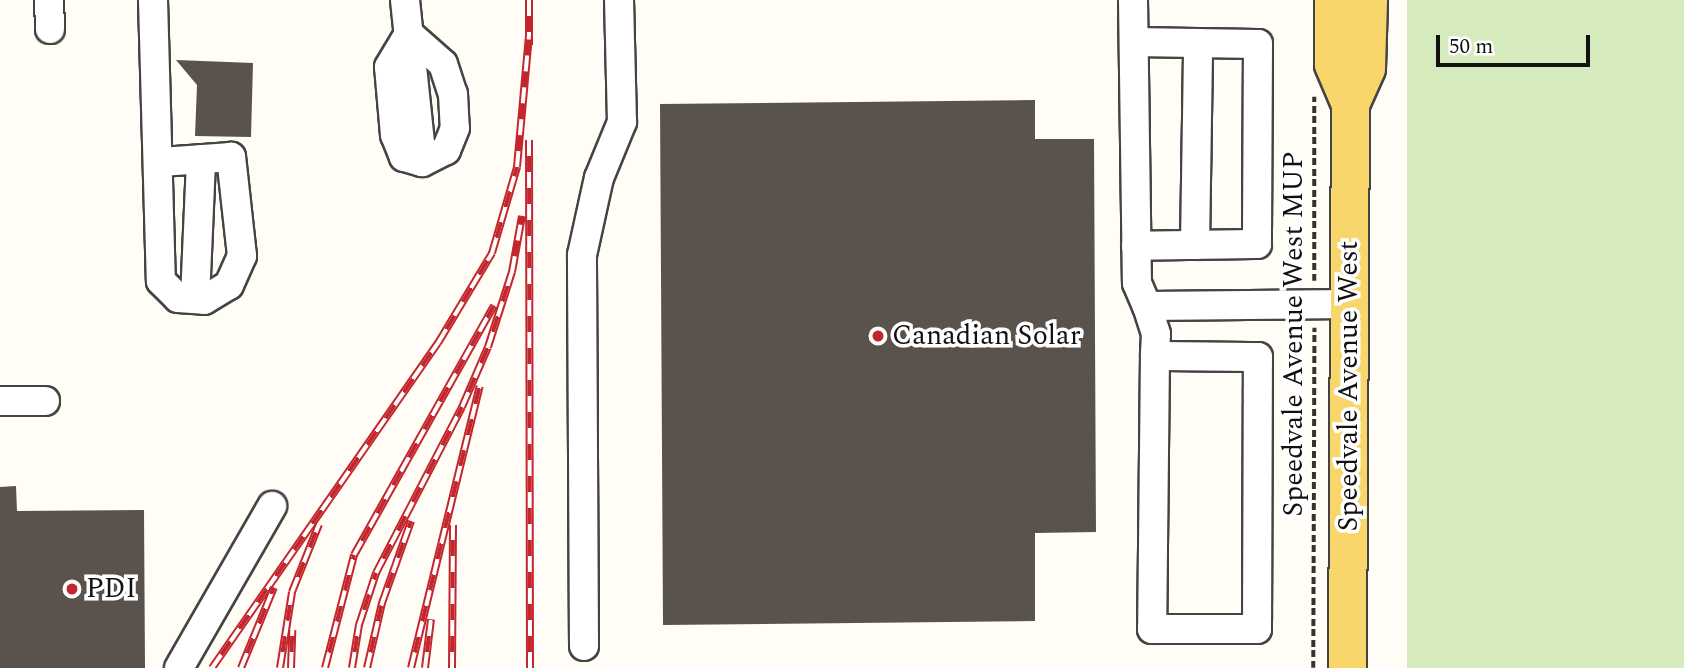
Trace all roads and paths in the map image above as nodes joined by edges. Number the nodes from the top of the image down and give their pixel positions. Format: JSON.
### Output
{"nodes":[{"id":1,"x":50,"y":0,"type":"edge"},
{"id":2,"x":153,"y":0,"type":"edge"},
{"id":3,"x":405,"y":0,"type":"edge"},
{"id":4,"x":619,"y":0,"type":"edge"},
{"id":5,"x":1133,"y":0,"type":"edge"},
{"id":6,"x":1333,"y":0,"type":"edge"},
{"id":7,"x":1367,"y":0,"type":"edge"},
{"id":8,"x":50,"y":29,"type":"dead end"},
{"id":9,"x":410,"y":34,"type":"junction"},
{"id":10,"x":1134,"y":42,"type":"junction"},
{"id":11,"x":1198,"y":43,"type":"junction"},
{"id":12,"x":1314,"y":83,"type":"dead end"},
{"id":13,"x":1350,"y":104,"type":"junction"},
{"id":14,"x":201,"y":159,"type":"junction"},
{"id":15,"x":161,"y":162,"type":"junction"},
{"id":16,"x":1195,"y":245,"type":"junction"},
{"id":17,"x":1136,"y":246,"type":"junction"},
{"id":18,"x":195,"y":299,"type":"junction"},
{"id":19,"x":1349,"y":303,"type":"junction"},
{"id":20,"x":1314,"y":304,"type":"junction"},
{"id":21,"x":1147,"y":306,"type":"junction"},
{"id":22,"x":1155,"y":356,"type":"junction"},
{"id":23,"x":0,"y":401,"type":"edge"},
{"id":24,"x":45,"y":401,"type":"dead end"},
{"id":25,"x":272,"y":506,"type":"dead end"},
{"id":26,"x":584,"y":646,"type":"dead end"},
{"id":27,"x":179,"y":668,"type":"edge"},
{"id":28,"x":1313,"y":668,"type":"edge"},
{"id":29,"x":1348,"y":668,"type":"edge"}],
"edges":[{"from":1,"to":8,"type":"lane"},
{"from":2,"to":15,"type":"lane"},
{"from":3,"to":9,"type":"lane"},
{"from":4,"to":26,"type":"lane"},
{"from":5,"to":10,"type":"lane"},
{"from":6,"to":13,"type":"main road","name":"Speedvale Avenue West"},
{"from":7,"to":13,"type":"main road","name":"Speedvale Avenue West"},
{"from":9,"to":9,"type":"lane"},
{"from":10,"to":11,"type":"lane"},
{"from":10,"to":17,"type":"lane"},
{"from":11,"to":16,"type":"lane"},
{"from":11,"to":16,"type":"lane"},
{"from":12,"to":20,"type":"path","name":"Speedvale Avenue West MUP"},
{"from":13,"to":19,"type":"main road","name":"Speedvale Avenue West"},
{"from":14,"to":15,"type":"lane"},
{"from":14,"to":18,"type":"lane"},
{"from":14,"to":18,"type":"lane"},
{"from":15,"to":18,"type":"lane"},
{"from":16,"to":17,"type":"lane"},
{"from":17,"to":21,"type":"lane"},
{"from":19,"to":20,"type":"lane"},
{"from":19,"to":29,"type":"main road","name":"Speedvale Avenue West"},
{"from":20,"to":21,"type":"lane"},
{"from":20,"to":28,"type":"path","name":"Speedvale Avenue West MUP"},
{"from":21,"to":22,"type":"lane"},
{"from":22,"to":22,"type":"lane"},
{"from":23,"to":24,"type":"lane"},
{"from":25,"to":27,"type":"lane"}]}
